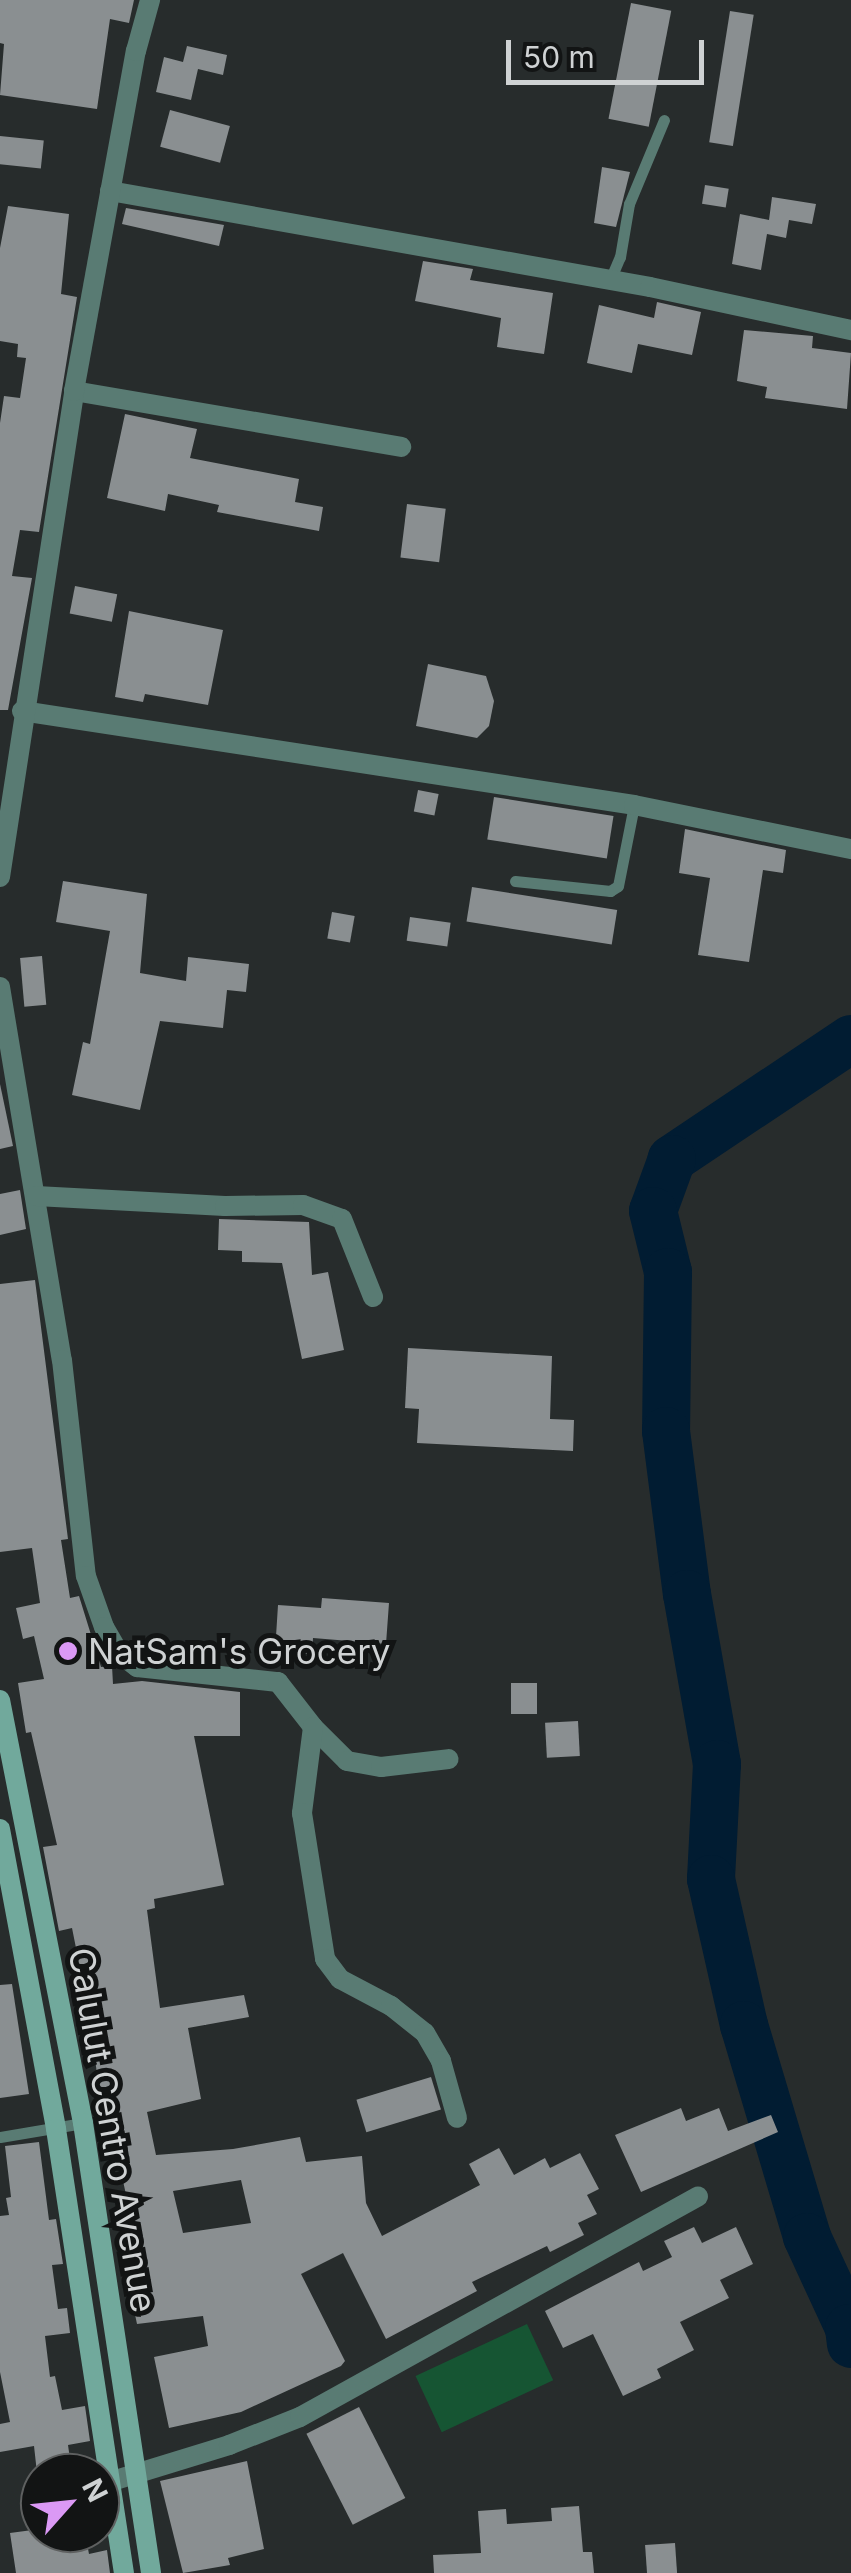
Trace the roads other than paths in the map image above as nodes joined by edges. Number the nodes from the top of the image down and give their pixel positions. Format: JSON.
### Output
{"nodes":[{"id":1,"x":150,"y":0,"type":"edge"},
{"id":2,"x":664,"y":120,"type":"dead end"},
{"id":3,"x":110,"y":191,"type":"junction"},
{"id":4,"x":610,"y":280,"type":"junction"},
{"id":5,"x":851,"y":330,"type":"edge"},
{"id":6,"x":74,"y":391,"type":"junction"},
{"id":7,"x":400,"y":446,"type":"dead end"},
{"id":8,"x":22,"y":711,"type":"junction"},
{"id":9,"x":634,"y":805,"type":"junction"},
{"id":10,"x":851,"y":849,"type":"edge"},
{"id":11,"x":0,"y":877,"type":"edge"},
{"id":12,"x":514,"y":881,"type":"dead end"},
{"id":13,"x":0,"y":987,"type":"edge"},
{"id":14,"x":1,"y":1023,"type":"edge"},
{"id":15,"x":36,"y":1196,"type":"junction"},
{"id":16,"x":374,"y":1297,"type":"dead end"},
{"id":17,"x":0,"y":1700,"type":"edge"},
{"id":18,"x":312,"y":1727,"type":"junction"},
{"id":19,"x":449,"y":1759,"type":"dead end"},
{"id":20,"x":1,"y":1836,"type":"edge"},
{"id":21,"x":456,"y":2118,"type":"dead end"},
{"id":22,"x":83,"y":2123,"type":"junction"},
{"id":23,"x":56,"y":2129,"type":"junction"},
{"id":24,"x":0,"y":2137,"type":"edge"},
{"id":25,"x":698,"y":2196,"type":"dead end"},
{"id":26,"x":122,"y":2365,"type":"junction"},
{"id":27,"x":93,"y":2369,"type":"junction"},
{"id":28,"x":104,"y":2453,"type":"edge"},
{"id":29,"x":138,"y":2476,"type":"junction"},
{"id":30,"x":120,"y":2480,"type":"edge"},
{"id":31,"x":151,"y":2573,"type":"edge"}],
"edges":[{"from":1,"to":3,"type":"street"},
{"from":2,"to":4,"type":"lane"},
{"from":3,"to":4,"type":"street"},
{"from":3,"to":6,"type":"street"},
{"from":4,"to":5,"type":"street"},
{"from":6,"to":7,"type":"street"},
{"from":6,"to":8,"type":"street"},
{"from":8,"to":9,"type":"street"},
{"from":8,"to":11,"type":"street"},
{"from":9,"to":10,"type":"street"},
{"from":9,"to":12,"type":"lane"},
{"from":13,"to":14,"type":"street"},
{"from":14,"to":15,"type":"street"},
{"from":15,"to":16,"type":"street"},
{"from":15,"to":18,"type":"street"},
{"from":17,"to":22,"type":"main road","name":"Calulut Centro Avenue"},
{"from":18,"to":19,"type":"street"},
{"from":18,"to":21,"type":"street"},
{"from":20,"to":23,"type":"main road","name":"Calulut Centro Avenue"},
{"from":22,"to":23,"type":"lane"},
{"from":22,"to":26,"type":"main road","name":"Calulut Centro Avenue"},
{"from":23,"to":24,"type":"lane"},
{"from":23,"to":27,"type":"main road","name":"Calulut Centro Avenue"},
{"from":25,"to":29,"type":"street"},
{"from":26,"to":27,"type":"main road"},
{"from":26,"to":29,"type":"main road","name":"Calulut Centro Avenue"},
{"from":27,"to":28,"type":"main road","name":"Calulut Centro Avenue"},
{"from":29,"to":30,"type":"street"},
{"from":29,"to":31,"type":"main road","name":"Calulut Centro Avenue"}]}
